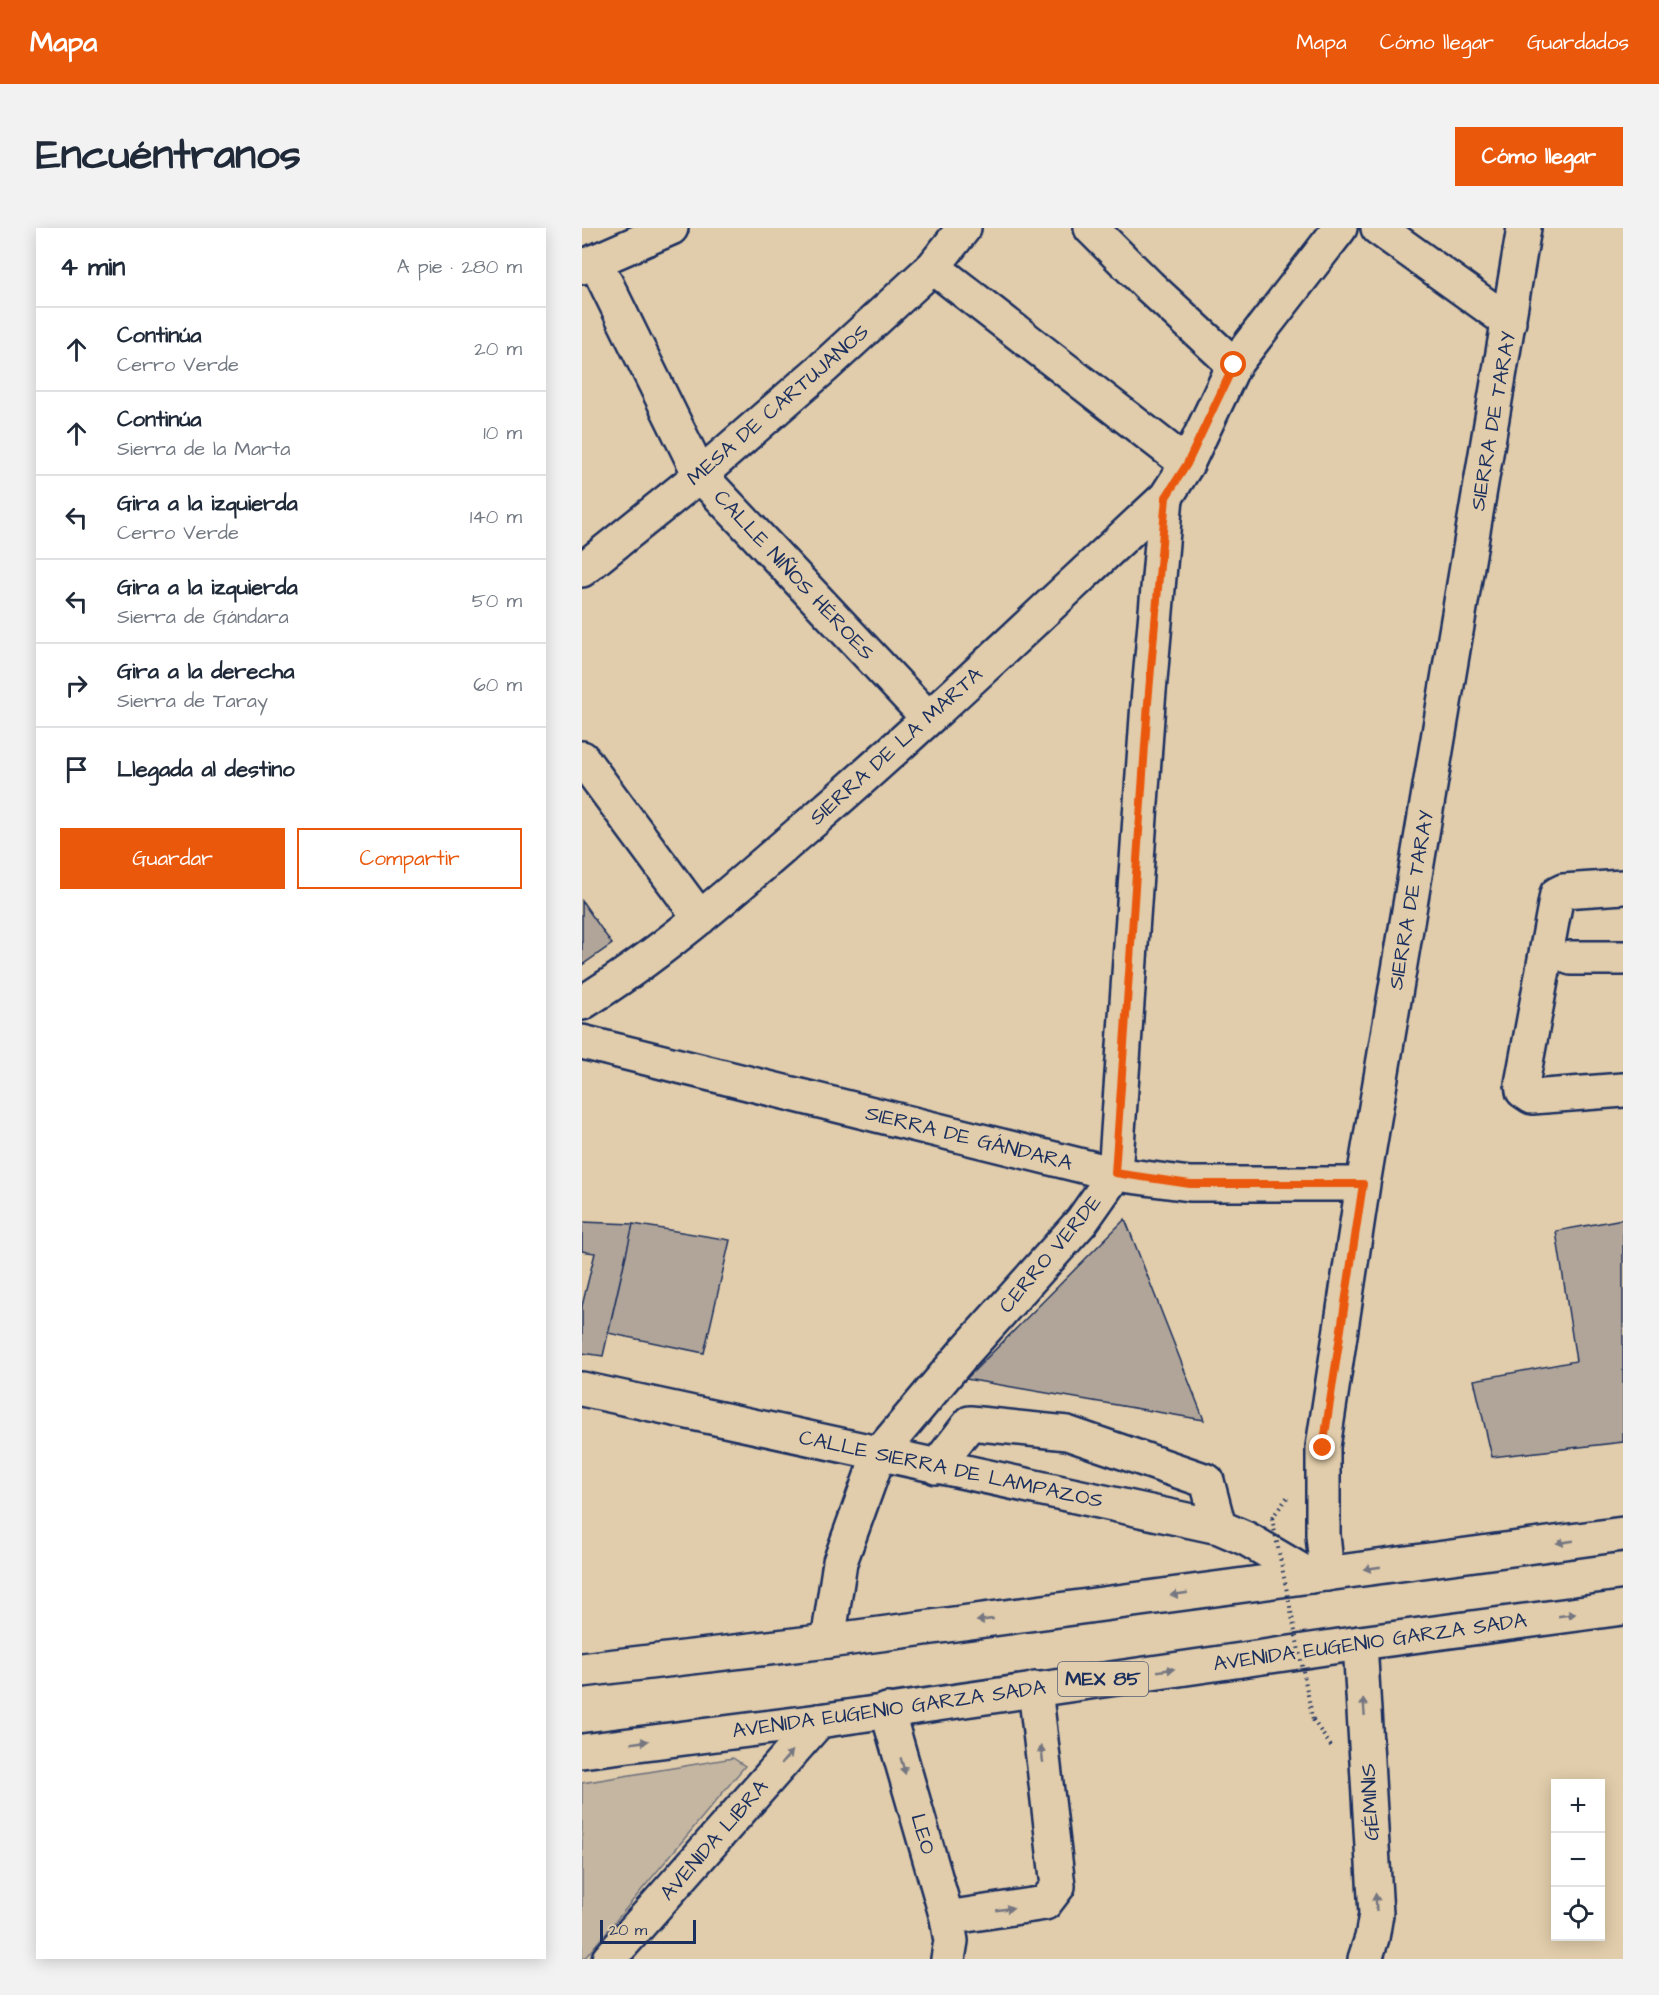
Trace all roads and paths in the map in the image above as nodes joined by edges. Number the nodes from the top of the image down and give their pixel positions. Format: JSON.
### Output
{"nodes":[{"id":1,"x":671,"y":228,"type":"edge"},
{"id":2,"x":964,"y":228,"type":"edge"},
{"id":3,"x":1091,"y":228,"type":"edge"},
{"id":4,"x":1340,"y":228,"type":"edge"},
{"id":5,"x":1378,"y":228,"type":"edge"},
{"id":6,"x":1524,"y":228,"type":"edge"},
{"id":7,"x":588,"y":264,"type":"edge"},
{"id":8,"x":933,"y":267,"type":"junction"},
{"id":9,"x":1509,"y":322,"type":"junction"},
{"id":10,"x":1234,"y":365,"type":"junction"},
{"id":11,"x":1187,"y":464,"type":"junction"},
{"id":12,"x":700,"y":475,"type":"junction"},
{"id":13,"x":1166,"y":497,"type":"junction"},
{"id":14,"x":584,"y":565,"type":"edge"},
{"id":15,"x":928,"y":718,"type":"junction"},
{"id":16,"x":582,"y":759,"type":"edge"},
{"id":17,"x":1623,"y":887,"type":"edge"},
{"id":18,"x":700,"y":918,"type":"junction"},
{"id":19,"x":1572,"y":958,"type":"dead end"},
{"id":20,"x":1623,"y":958,"type":"edge"},
{"id":21,"x":582,"y":1003,"type":"edge"},
{"id":22,"x":582,"y":1042,"type":"edge"},
{"id":23,"x":1623,"y":1090,"type":"edge"},
{"id":24,"x":1115,"y":1173,"type":"junction"},
{"id":25,"x":1363,"y":1184,"type":"junction"},
{"id":26,"x":582,"y":1389,"type":"edge"},
{"id":27,"x":879,"y":1454,"type":"junction"},
{"id":28,"x":936,"y":1467,"type":"junction"},
{"id":29,"x":1272,"y":1518,"type":"dead end"},
{"id":30,"x":1219,"y":1527,"type":"junction"},
{"id":31,"x":1623,"y":1534,"type":"edge"},
{"id":32,"x":1318,"y":1575,"type":"junction"},
{"id":33,"x":1623,"y":1608,"type":"edge"},
{"id":34,"x":828,"y":1641,"type":"junction"},
{"id":35,"x":1360,"y":1643,"type":"junction"},
{"id":36,"x":582,"y":1670,"type":"edge"},
{"id":37,"x":1035,"y":1689,"type":"junction"},
{"id":38,"x":887,"y":1710,"type":"junction"},
{"id":39,"x":1313,"y":1720,"type":"dead end"},
{"id":40,"x":819,"y":1721,"type":"junction"},
{"id":41,"x":582,"y":1751,"type":"edge"},
{"id":42,"x":947,"y":1918,"type":"junction"},
{"id":43,"x":609,"y":1959,"type":"edge"},
{"id":44,"x":948,"y":1959,"type":"edge"},
{"id":45,"x":1365,"y":1959,"type":"edge"}],
"edges":[{"from":1,"to":7,"type":"main road"},
{"from":2,"to":8,"type":"main road","name":"MESA DE CARTUJANOS"},
{"from":3,"to":10,"type":"main road"},
{"from":4,"to":10,"type":"main road"},
{"from":5,"to":9,"type":"main road"},
{"from":6,"to":9,"type":"main road","name":"SIERRA DE TARAY"},
{"from":7,"to":12,"type":"main road","name":"CALLE NIÑOS HÉROES"},
{"from":8,"to":11,"type":"main road"},
{"from":8,"to":12,"type":"main road","name":"MESA DE CARTUJANOS"},
{"from":9,"to":25,"type":"main road","name":"SIERRA DE TARAY"},
{"from":10,"to":11,"type":"main road"},
{"from":11,"to":13,"type":"main road","name":"SIERRA DE LA MARTA"},
{"from":12,"to":14,"type":"main road","name":"MESA DE CARTUJANOS"},
{"from":12,"to":15,"type":"main road","name":"CALLE NIÑOS HÉROES"},
{"from":13,"to":15,"type":"main road","name":"SIERRA DE LA MARTA"},
{"from":13,"to":24,"type":"main road","name":"CERRO VERDE"},
{"from":15,"to":18,"type":"main road","name":"SIERRA DE LA MARTA"},
{"from":16,"to":18,"type":"main road"},
{"from":17,"to":23,"type":"main road"},
{"from":18,"to":21,"type":"main road","name":"SIERRA DE LA MARTA"},
{"from":19,"to":20,"type":"main road"},
{"from":22,"to":24,"type":"main road","name":"SIERRA DE GÁNDARA"},
{"from":24,"to":25,"type":"main road","name":"SIERRA DE GÁNDARA"},
{"from":24,"to":27,"type":"main road","name":"CERRO VERDE"},
{"from":25,"to":32,"type":"main road","name":"SIERRA DE TARAY"},
{"from":26,"to":27,"type":"main road","name":"CALLE SIERRA DE LAMPAZOS"},
{"from":27,"to":28,"type":"main road","name":"CALLE SIERRA DE LAMPAZOS"},
{"from":27,"to":34,"type":"main road","name":"CERRO VERDE"},
{"from":28,"to":30,"type":"main road","name":"CALLE SIERRA DE LAMPAZOS"},
{"from":28,"to":30,"type":"main road"},
{"from":29,"to":39,"type":"path","bridge":true},
{"from":30,"to":32,"type":"main road","name":"CALLE SIERRA DE LAMPAZOS"},
{"from":31,"to":32,"type":"main road","one_way":true},
{"from":32,"to":34,"type":"main road","one_way":true},
{"from":35,"to":33,"type":"main road","name":"AVENIDA EUGENIO GARZA SADA","number":"MEX 85","one_way":true},
{"from":34,"to":36,"type":"main road"},
{"from":37,"to":35,"type":"main road","name":"AVENIDA EUGENIO GARZA SADA","number":"MEX 85","one_way":true},
{"from":45,"to":35,"type":"main road","name":"GÉMINIS","one_way":true},
{"from":37,"to":38,"type":"main road","name":"AVENIDA EUGENIO GARZA SADA","number":"MEX 85"},
{"from":42,"to":37,"type":"main road","one_way":true},
{"from":38,"to":40,"type":"main road","name":"AVENIDA EUGENIO GARZA SADA","number":"MEX 85"},
{"from":38,"to":42,"type":"main road","name":"LEO","one_way":true},
{"from":41,"to":40,"type":"main road","name":"AVENIDA EUGENIO GARZA SADA","number":"MEX 85","one_way":true},
{"from":43,"to":40,"type":"main road","name":"AVENIDA LIBRA","one_way":true},
{"from":42,"to":44,"type":"main road","name":"LEO"}]}
